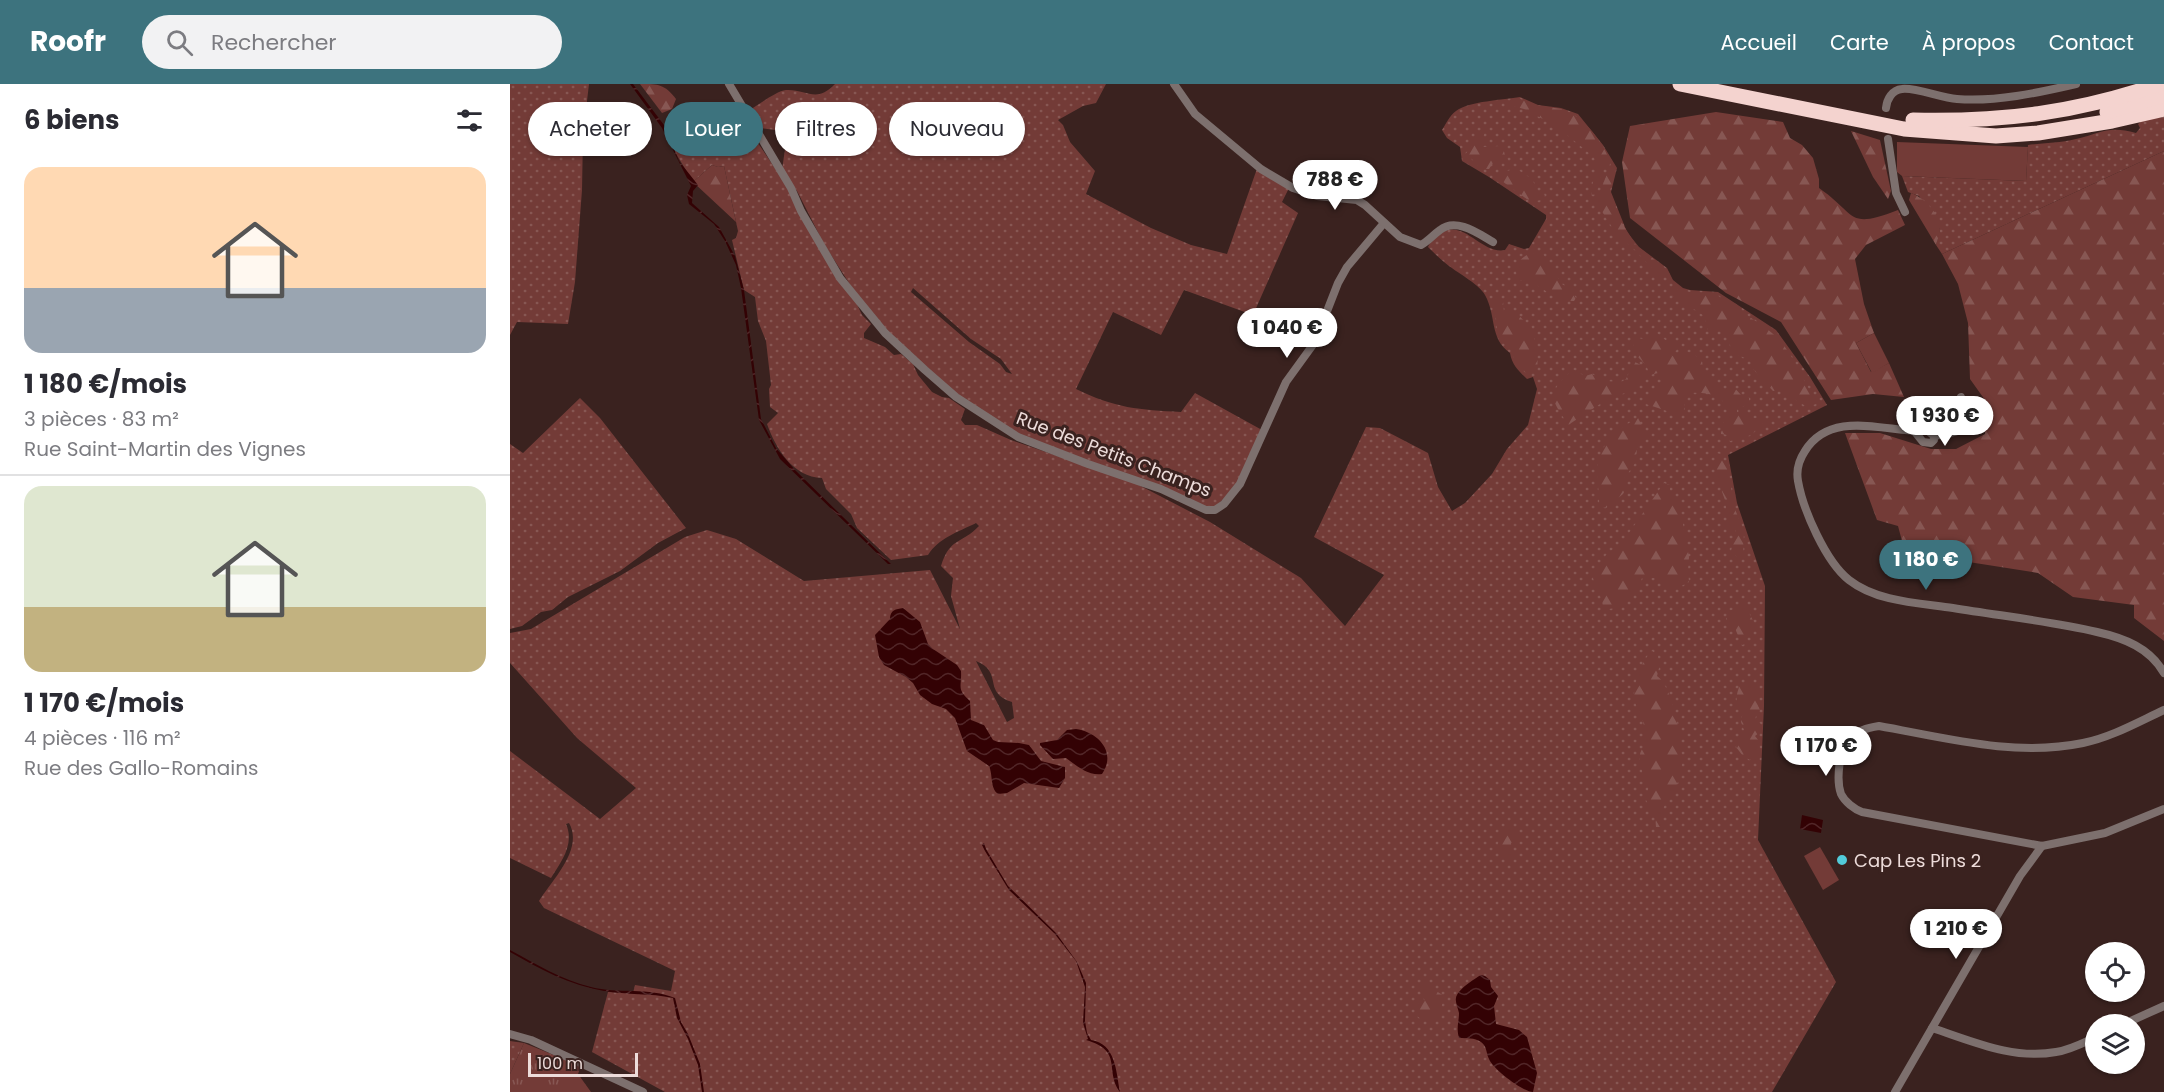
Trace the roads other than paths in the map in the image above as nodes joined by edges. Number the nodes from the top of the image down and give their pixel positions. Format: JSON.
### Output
{"nodes":[{"id":1,"x":729,"y":84,"type":"edge"},
{"id":2,"x":1174,"y":84,"type":"edge"},
{"id":3,"x":1680,"y":84,"type":"edge"},
{"id":4,"x":2076,"y":84,"type":"edge"},
{"id":5,"x":2160,"y":84,"type":"edge"},
{"id":6,"x":2164,"y":95,"type":"edge"},
{"id":7,"x":1886,"y":108,"type":"dead end"},
{"id":8,"x":2164,"y":109,"type":"edge"},
{"id":9,"x":1843,"y":117,"type":"junction"},
{"id":10,"x":1953,"y":132,"type":"junction"},
{"id":11,"x":1888,"y":139,"type":"dead end"},
{"id":12,"x":1905,"y":212,"type":"dead end"},
{"id":13,"x":1384,"y":224,"type":"junction"},
{"id":14,"x":1493,"y":242,"type":"dead end"},
{"id":15,"x":1960,"y":398,"type":"dead end"},
{"id":16,"x":2164,"y":674,"type":"edge"},
{"id":17,"x":2164,"y":710,"type":"edge"},
{"id":18,"x":2164,"y":809,"type":"edge"},
{"id":19,"x":2042,"y":846,"type":"junction"},
{"id":20,"x":2164,"y":1006,"type":"edge"},
{"id":21,"x":2145,"y":1015,"type":"edge"},
{"id":22,"x":1932,"y":1028,"type":"junction"},
{"id":23,"x":510,"y":1034,"type":"edge"},
{"id":24,"x":2085,"y":1042,"type":"edge"},
{"id":25,"x":643,"y":1092,"type":"edge"},
{"id":26,"x":1895,"y":1092,"type":"edge"}],
"edges":[{"from":1,"to":13,"type":"street","name":"Rue des Petits Champs"},
{"from":2,"to":13,"type":"street"},
{"from":3,"to":9,"type":"highway"},
{"from":4,"to":7,"type":"street"},
{"from":5,"to":9,"type":"highway"},
{"from":6,"to":10,"type":"highway"},
{"from":8,"to":10,"type":"highway"},
{"from":9,"to":10,"type":"highway"},
{"from":11,"to":12,"type":"street"},
{"from":13,"to":14,"type":"street"},
{"from":15,"to":16,"type":"street"},
{"from":17,"to":19,"type":"street"},
{"from":18,"to":19,"type":"street"},
{"from":19,"to":22,"type":"street"},
{"from":20,"to":21,"type":"street"},
{"from":22,"to":24,"type":"street"},
{"from":22,"to":26,"type":"street"},
{"from":23,"to":25,"type":"street"}]}
